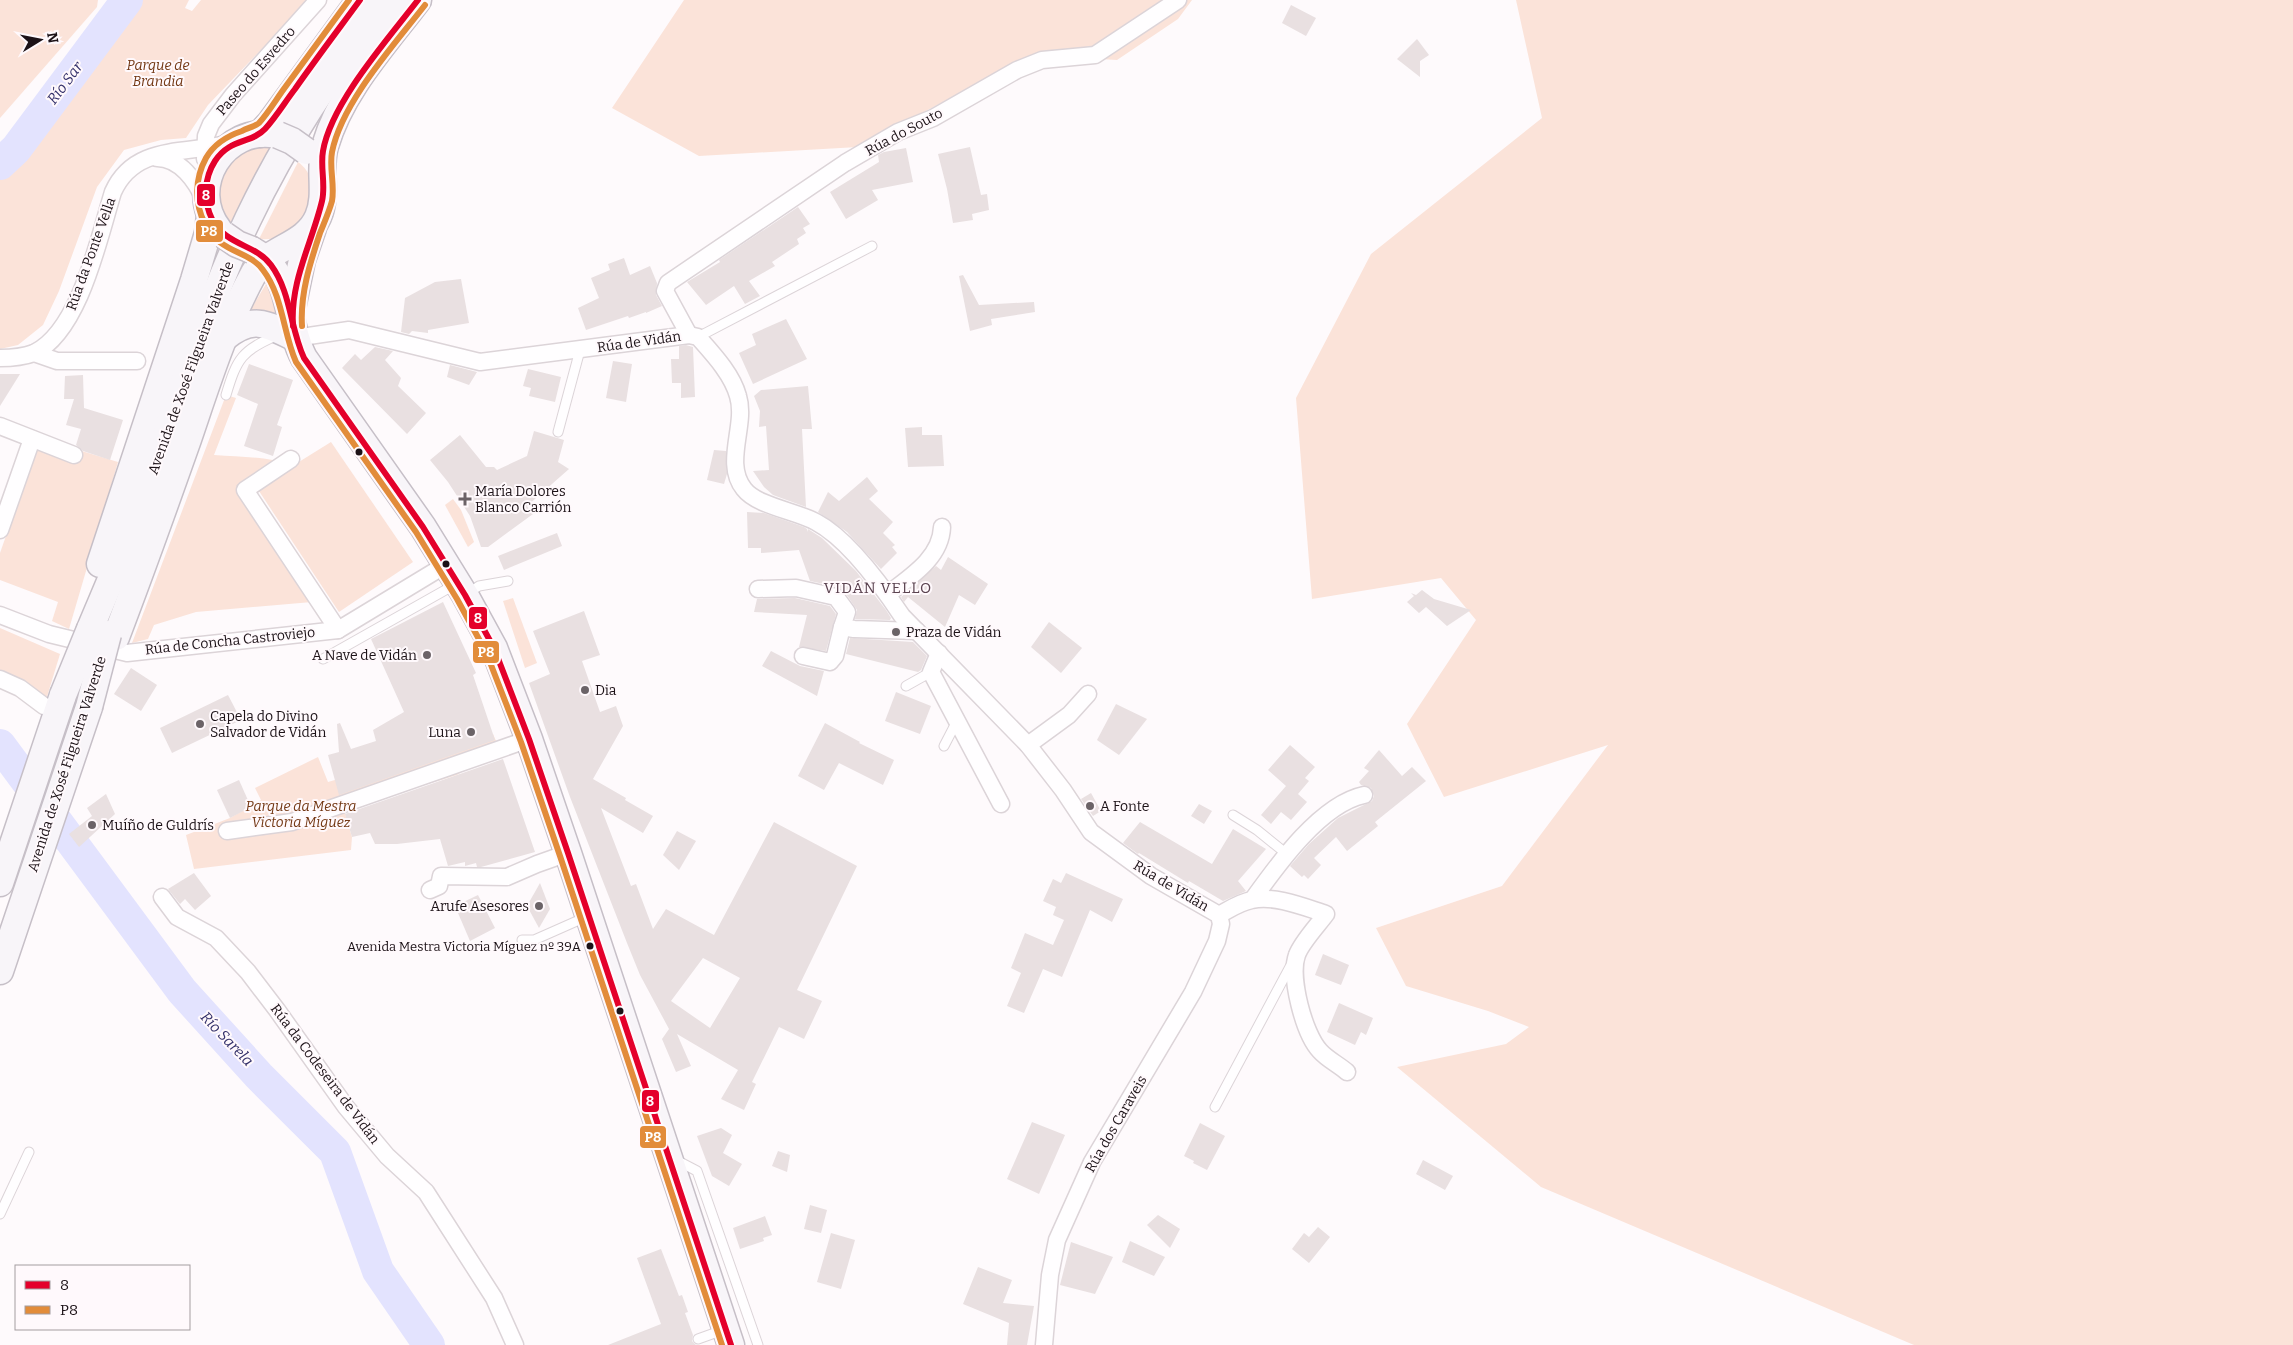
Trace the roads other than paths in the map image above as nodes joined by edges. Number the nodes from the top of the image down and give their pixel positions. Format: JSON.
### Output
{"nodes":[{"id":1,"x":318,"y":0,"type":"edge"},
{"id":2,"x":360,"y":0,"type":"edge"},
{"id":3,"x":389,"y":0,"type":"edge"},
{"id":4,"x":418,"y":0,"type":"edge"},
{"id":5,"x":1178,"y":0,"type":"edge"},
{"id":6,"x":269,"y":135,"type":"junction"},
{"id":7,"x":235,"y":142,"type":"junction"},
{"id":8,"x":205,"y":149,"type":"junction"},
{"id":9,"x":150,"y":158,"type":"junction"},
{"id":10,"x":208,"y":178,"type":"junction"},
{"id":11,"x":323,"y":185,"type":"junction"},
{"id":12,"x":214,"y":219,"type":"junction"},
{"id":13,"x":315,"y":223,"type":"junction"},
{"id":14,"x":872,"y":246,"type":"dead end"},
{"id":15,"x":268,"y":252,"type":"junction"},
{"id":16,"x":290,"y":329,"type":"junction"},
{"id":17,"x":694,"y":336,"type":"junction"},
{"id":18,"x":224,"y":338,"type":"junction"},
{"id":19,"x":580,"y":350,"type":"junction"},
{"id":20,"x":34,"y":353,"type":"junction"},
{"id":21,"x":0,"y":358,"type":"edge"},
{"id":22,"x":137,"y":361,"type":"dead end"},
{"id":23,"x":226,"y":395,"type":"dead end"},
{"id":24,"x":0,"y":426,"type":"edge"},
{"id":25,"x":558,"y":432,"type":"dead end"},
{"id":26,"x":32,"y":439,"type":"junction"},
{"id":27,"x":74,"y":455,"type":"dead end"},
{"id":28,"x":291,"y":459,"type":"dead end"},
{"id":29,"x":942,"y":527,"type":"dead end"},
{"id":30,"x":0,"y":530,"type":"edge"},
{"id":31,"x":457,"y":581,"type":"junction"},
{"id":32,"x":508,"y":581,"type":"dead end"},
{"id":33,"x":758,"y":589,"type":"dead end"},
{"id":34,"x":888,"y":594,"type":"junction"},
{"id":35,"x":0,"y":615,"type":"edge"},
{"id":36,"x":842,"y":627,"type":"junction"},
{"id":37,"x":338,"y":630,"type":"junction"},
{"id":38,"x":916,"y":631,"type":"junction"},
{"id":39,"x":99,"y":632,"type":"junction"},
{"id":40,"x":939,"y":653,"type":"junction"},
{"id":41,"x":803,"y":656,"type":"dead end"},
{"id":42,"x":324,"y":659,"type":"dead end"},
{"id":43,"x":931,"y":672,"type":"junction"},
{"id":44,"x":0,"y":679,"type":"edge"},
{"id":45,"x":906,"y":686,"type":"dead end"},
{"id":46,"x":1088,"y":694,"type":"dead end"},
{"id":47,"x":54,"y":700,"type":"junction"},
{"id":48,"x":957,"y":720,"type":"junction"},
{"id":49,"x":529,"y":739,"type":"junction"},
{"id":50,"x":1028,"y":745,"type":"junction"},
{"id":51,"x":944,"y":746,"type":"dead end"},
{"id":52,"x":1364,"y":795,"type":"dead end"},
{"id":53,"x":1001,"y":804,"type":"dead end"},
{"id":54,"x":1233,"y":814,"type":"dead end"},
{"id":55,"x":227,"y":831,"type":"dead end"},
{"id":56,"x":568,"y":853,"type":"junction"},
{"id":57,"x":1288,"y":855,"type":"junction"},
{"id":58,"x":0,"y":883,"type":"edge"},
{"id":59,"x":430,"y":890,"type":"dead end"},
{"id":60,"x":162,"y":897,"type":"dead end"},
{"id":61,"x":1253,"y":899,"type":"junction"},
{"id":62,"x":1220,"y":915,"type":"junction"},
{"id":63,"x":588,"y":916,"type":"junction"},
{"id":64,"x":522,"y":940,"type":"dead end"},
{"id":65,"x":1297,"y":954,"type":"junction"},
{"id":66,"x":0,"y":971,"type":"edge"},
{"id":67,"x":1347,"y":1072,"type":"dead end"},
{"id":68,"x":1215,"y":1106,"type":"dead end"},
{"id":69,"x":29,"y":1152,"type":"dead end"},
{"id":70,"x":668,"y":1156,"type":"junction"},
{"id":71,"x":0,"y":1214,"type":"edge"},
{"id":72,"x":728,"y":1337,"type":"edge"},
{"id":73,"x":698,"y":1339,"type":"dead end"},
{"id":74,"x":759,"y":1344,"type":"edge"},
{"id":75,"x":515,"y":1345,"type":"edge"},
{"id":76,"x":1044,"y":1345,"type":"edge"}],
"edges":[{"from":1,"to":8,"type":"street","name":"Paseo do Esvedro"},
{"from":2,"to":6,"type":"main road"},
{"from":3,"to":39,"type":"main road","name":"Avenida de Xosé Filgueira Valverde"},
{"from":4,"to":11,"type":"main road"},
{"from":5,"to":17,"type":"street","name":"Rúa do Souto"},
{"from":6,"to":7,"type":"main road"},
{"from":6,"to":11,"type":"main road","bridge":true},
{"from":7,"to":8,"type":"street","name":"Rúa da Ponte Vella"},
{"from":7,"to":10,"type":"main road"},
{"from":8,"to":9,"type":"street","name":"Rúa da Ponte Vella"},
{"from":8,"to":10,"type":"street","name":"Paseo do Esvedro"},
{"from":9,"to":12,"type":"street"},
{"from":9,"to":20,"type":"street","name":"Rúa da Ponte Vella"},
{"from":10,"to":12,"type":"main road"},
{"from":11,"to":13,"type":"main road"},
{"from":12,"to":15,"type":"main road","bridge":true},
{"from":12,"to":39,"type":"main road"},
{"from":13,"to":15,"type":"main road"},
{"from":13,"to":16,"type":"main road"},
{"from":14,"to":17,"type":"lane"},
{"from":15,"to":16,"type":"main road"},
{"from":15,"to":18,"type":"main road"},
{"from":16,"to":18,"type":"main road"},
{"from":16,"to":19,"type":"street","name":"Rúa de Vidán"},
{"from":16,"to":23,"type":"lane"},
{"from":16,"to":31,"type":"main road"},
{"from":17,"to":19,"type":"street","name":"Rúa de Vidán"},
{"from":17,"to":34,"type":"street","name":"Rúa de Vidán"},
{"from":18,"to":39,"type":"main road"},
{"from":19,"to":25,"type":"lane"},
{"from":20,"to":21,"type":"street","name":"Rúa da Ponte Vella"},
{"from":20,"to":22,"type":"street","name":"Rúa da Ponte Vella"},
{"from":24,"to":26,"type":"street"},
{"from":26,"to":27,"type":"street"},
{"from":26,"to":30,"type":"street"},
{"from":28,"to":37,"type":"street"},
{"from":29,"to":34,"type":"street"},
{"from":31,"to":32,"type":"lane"},
{"from":31,"to":37,"type":"street","name":"Rúa de Concha Castroviejo"},
{"from":31,"to":42,"type":"lane"},
{"from":31,"to":49,"type":"main road"},
{"from":33,"to":36,"type":"street"},
{"from":34,"to":38,"type":"street","name":"Rúa de Vidán"},
{"from":35,"to":37,"type":"street","name":"Rúa de Concha Castroviejo"},
{"from":36,"to":38,"type":"street"},
{"from":36,"to":41,"type":"street"},
{"from":38,"to":40,"type":"street","name":"Rúa de Vidán"},
{"from":39,"to":47,"type":"main road","name":"Avenida de Xosé Filgueira Valverde","bridge":true},
{"from":39,"to":66,"type":"main road","name":"Avenida de Xosé Filgueira Valverde","bridge":true},
{"from":40,"to":43,"type":"street"},
{"from":40,"to":50,"type":"street","name":"Rúa de Vidán"},
{"from":43,"to":45,"type":"lane"},
{"from":43,"to":48,"type":"street"},
{"from":44,"to":47,"type":"street"},
{"from":46,"to":50,"type":"street"},
{"from":47,"to":58,"type":"main road","name":"Avenida de Xosé Filgueira Valverde"},
{"from":48,"to":51,"type":"lane"},
{"from":48,"to":53,"type":"street"},
{"from":49,"to":55,"type":"street"},
{"from":49,"to":56,"type":"main road"},
{"from":50,"to":62,"type":"street","name":"Rúa de Vidán"},
{"from":52,"to":57,"type":"street"},
{"from":54,"to":57,"type":"lane"},
{"from":56,"to":59,"type":"street"},
{"from":56,"to":63,"type":"main road"},
{"from":57,"to":61,"type":"street"},
{"from":60,"to":75,"type":"street","name":"Rúa da Codeseira de Vidán"},
{"from":61,"to":62,"type":"street","name":"Rúa de Vidán"},
{"from":61,"to":65,"type":"street"},
{"from":62,"to":76,"type":"street","name":"Rúa dos Caraveis"},
{"from":63,"to":64,"type":"lane"},
{"from":63,"to":70,"type":"main road"},
{"from":65,"to":67,"type":"street"},
{"from":65,"to":68,"type":"lane"},
{"from":69,"to":71,"type":"lane"},
{"from":70,"to":72,"type":"main road"},
{"from":70,"to":74,"type":"lane"},
{"from":72,"to":73,"type":"lane"}]}
